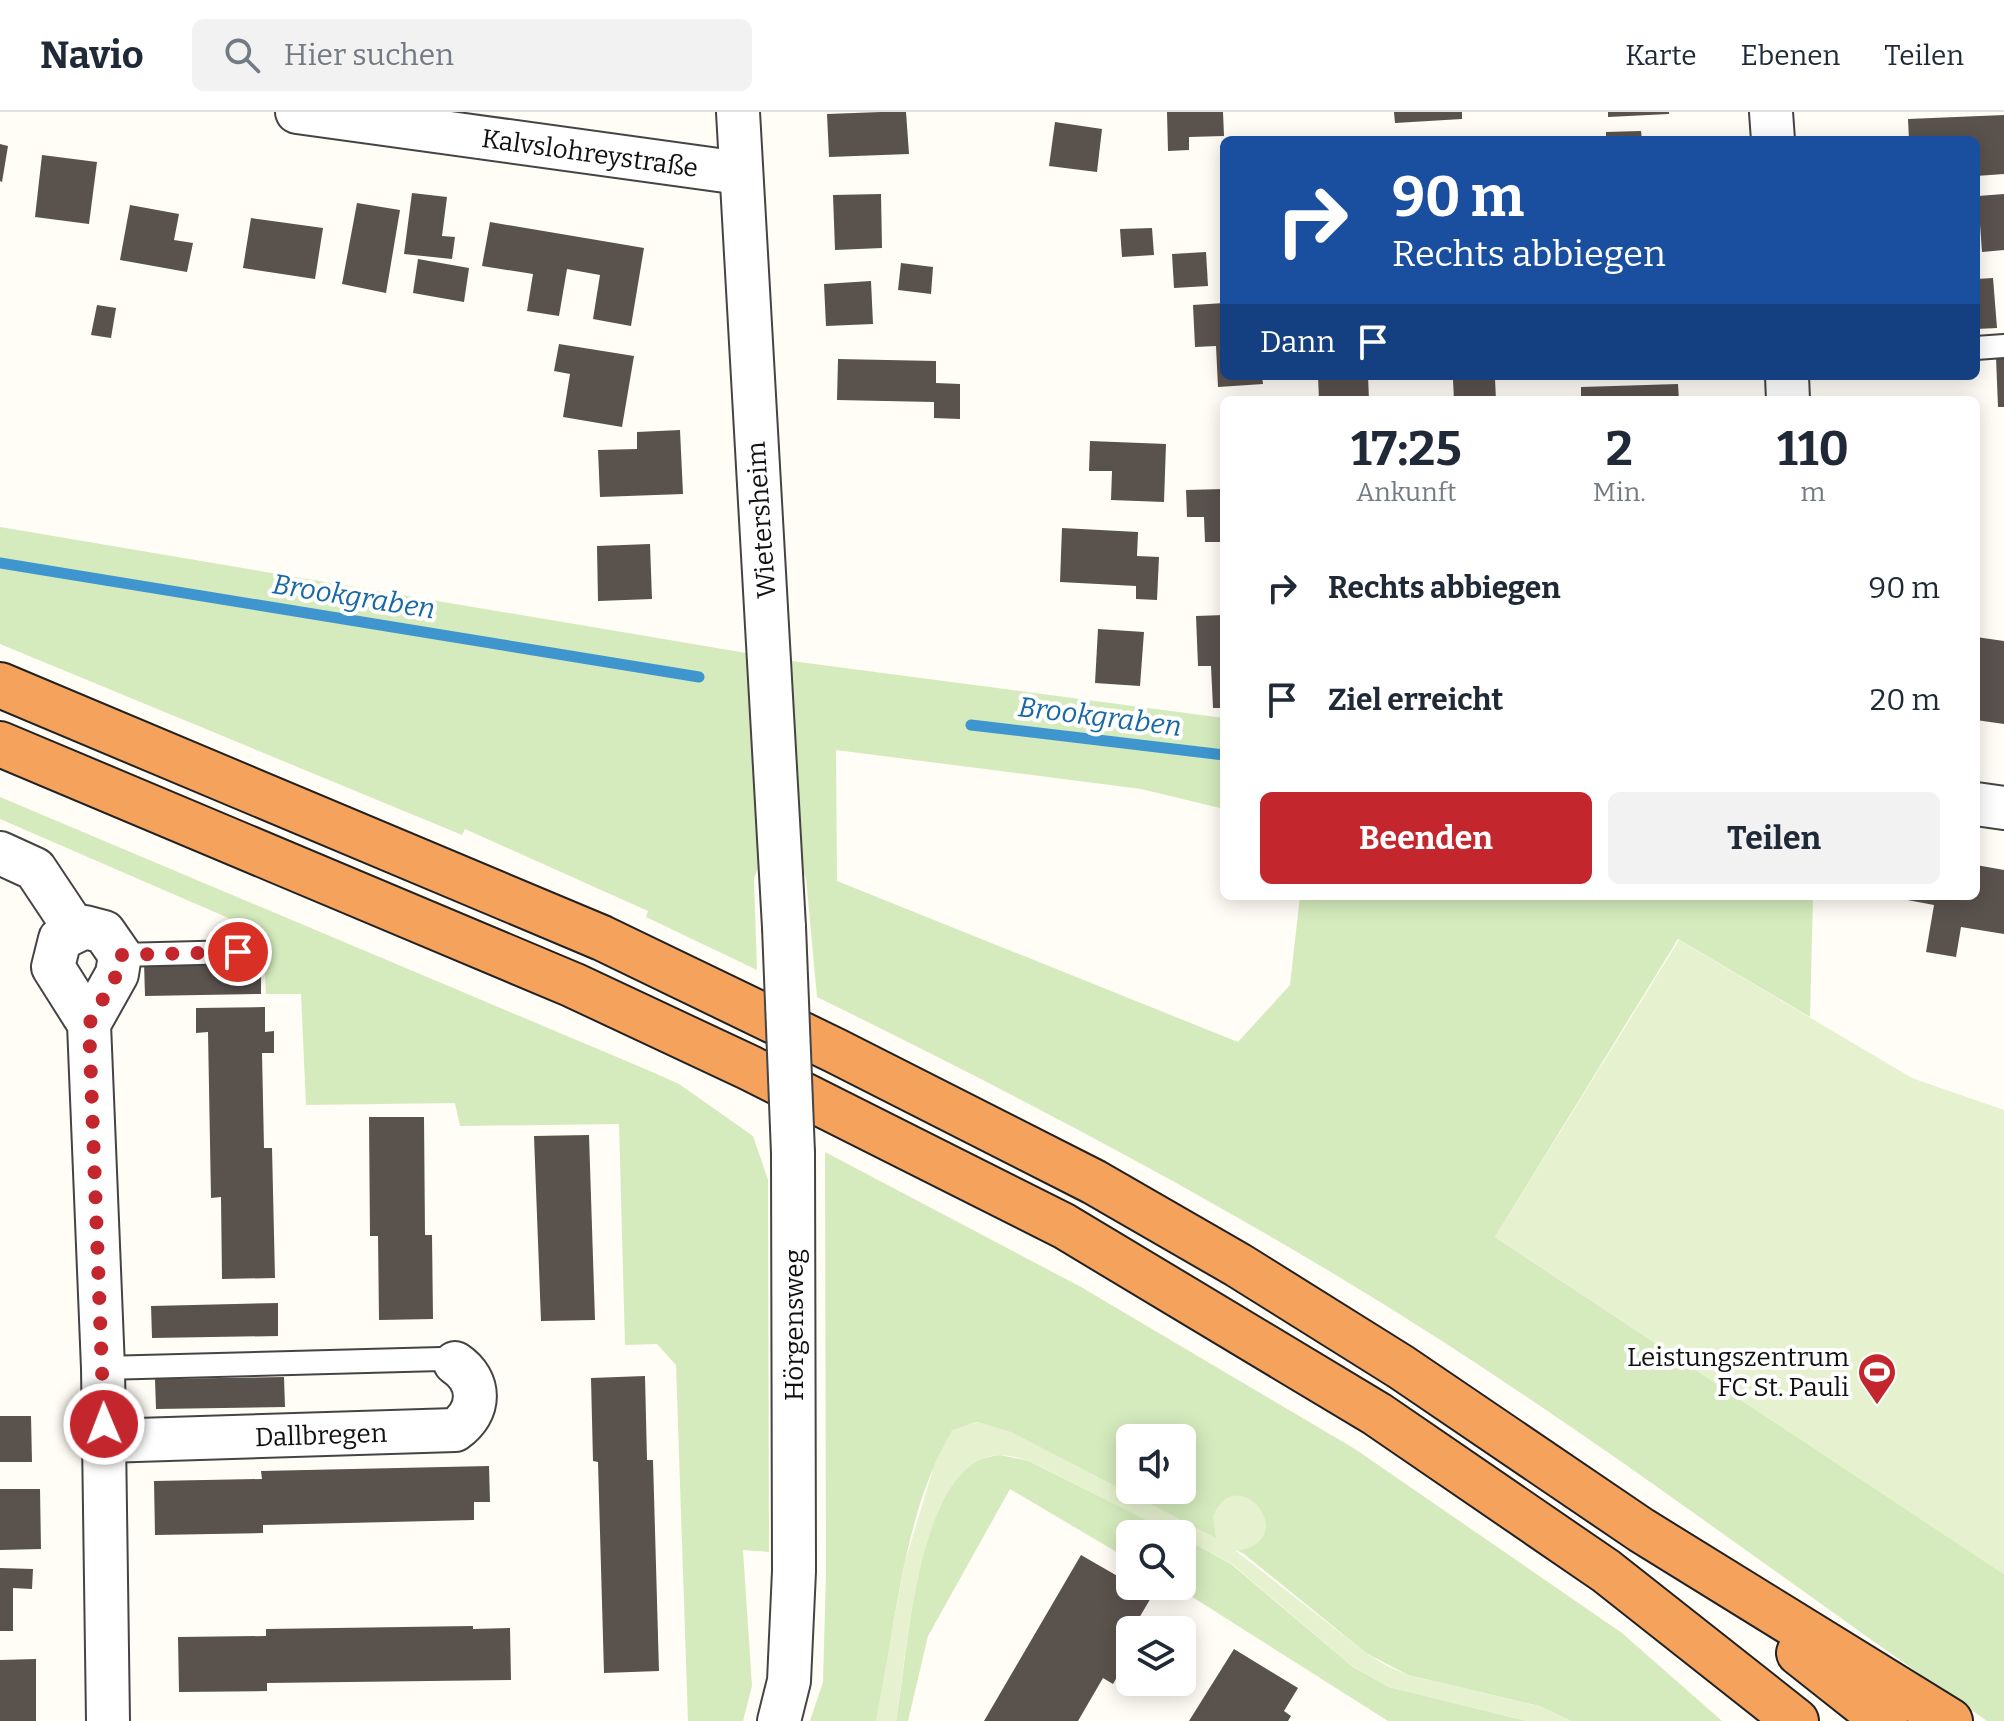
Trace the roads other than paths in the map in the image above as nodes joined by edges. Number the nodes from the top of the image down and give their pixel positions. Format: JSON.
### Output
{"nodes":[{"id":1,"x":297,"y":112,"type":"edge"},
{"id":2,"x":738,"y":112,"type":"edge"},
{"id":3,"x":1771,"y":112,"type":"edge"},
{"id":4,"x":1773,"y":136,"type":"edge"},
{"id":5,"x":740,"y":173,"type":"junction"},
{"id":6,"x":2004,"y":346,"type":"edge"},
{"id":7,"x":1980,"y":348,"type":"edge"},
{"id":8,"x":0,"y":685,"type":"edge"},
{"id":9,"x":0,"y":744,"type":"edge"},
{"id":10,"x":1980,"y":805,"type":"edge"},
{"id":11,"x":2004,"y":808,"type":"edge"},
{"id":12,"x":0,"y":853,"type":"edge"},
{"id":13,"x":784,"y":927,"type":"joint"},
{"id":14,"x":75,"y":929,"type":"junction"},
{"id":15,"x":238,"y":952,"type":"dead end"},
{"id":16,"x":120,"y":955,"type":"junction"},
{"id":17,"x":89,"y":1024,"type":"junction"},
{"id":18,"x":455,"y":1363,"type":"joint"},
{"id":19,"x":103,"y":1368,"type":"junction"},
{"id":20,"x":105,"y":1441,"type":"junction"},
{"id":21,"x":1641,"y":1530,"type":"junction"},
{"id":22,"x":108,"y":1721,"type":"edge"},
{"id":23,"x":779,"y":1721,"type":"edge"},
{"id":24,"x":1796,"y":1721,"type":"edge"},
{"id":25,"x":1885,"y":1721,"type":"edge"},
{"id":26,"x":1950,"y":1721,"type":"edge"}],
"edges":[{"from":1,"to":5,"type":"street","name":"Kalvslohreystraße"},
{"from":2,"to":5,"type":"street","name":"Wietersheim"},
{"from":3,"to":4,"type":"street"},
{"from":5,"to":13,"type":"street","name":"Wietersheim"},
{"from":6,"to":7,"type":"lane"},
{"from":8,"to":21,"type":"highway"},
{"from":9,"to":24,"type":"highway"},
{"from":10,"to":11,"type":"street"},
{"from":12,"to":14,"type":"street"},
{"from":13,"to":23,"type":"street","name":"Hörgensweg","bridge":true},
{"from":14,"to":16,"type":"street"},
{"from":14,"to":17,"type":"street"},
{"from":15,"to":16,"type":"lane"},
{"from":16,"to":17,"type":"street"},
{"from":17,"to":19,"type":"street"},
{"from":18,"to":19,"type":"lane"},
{"from":18,"to":20,"type":"street","name":"Dallbregen"},
{"from":19,"to":20,"type":"street"},
{"from":20,"to":22,"type":"street"},
{"from":21,"to":25,"type":"highway"},
{"from":21,"to":26,"type":"highway"}]}
